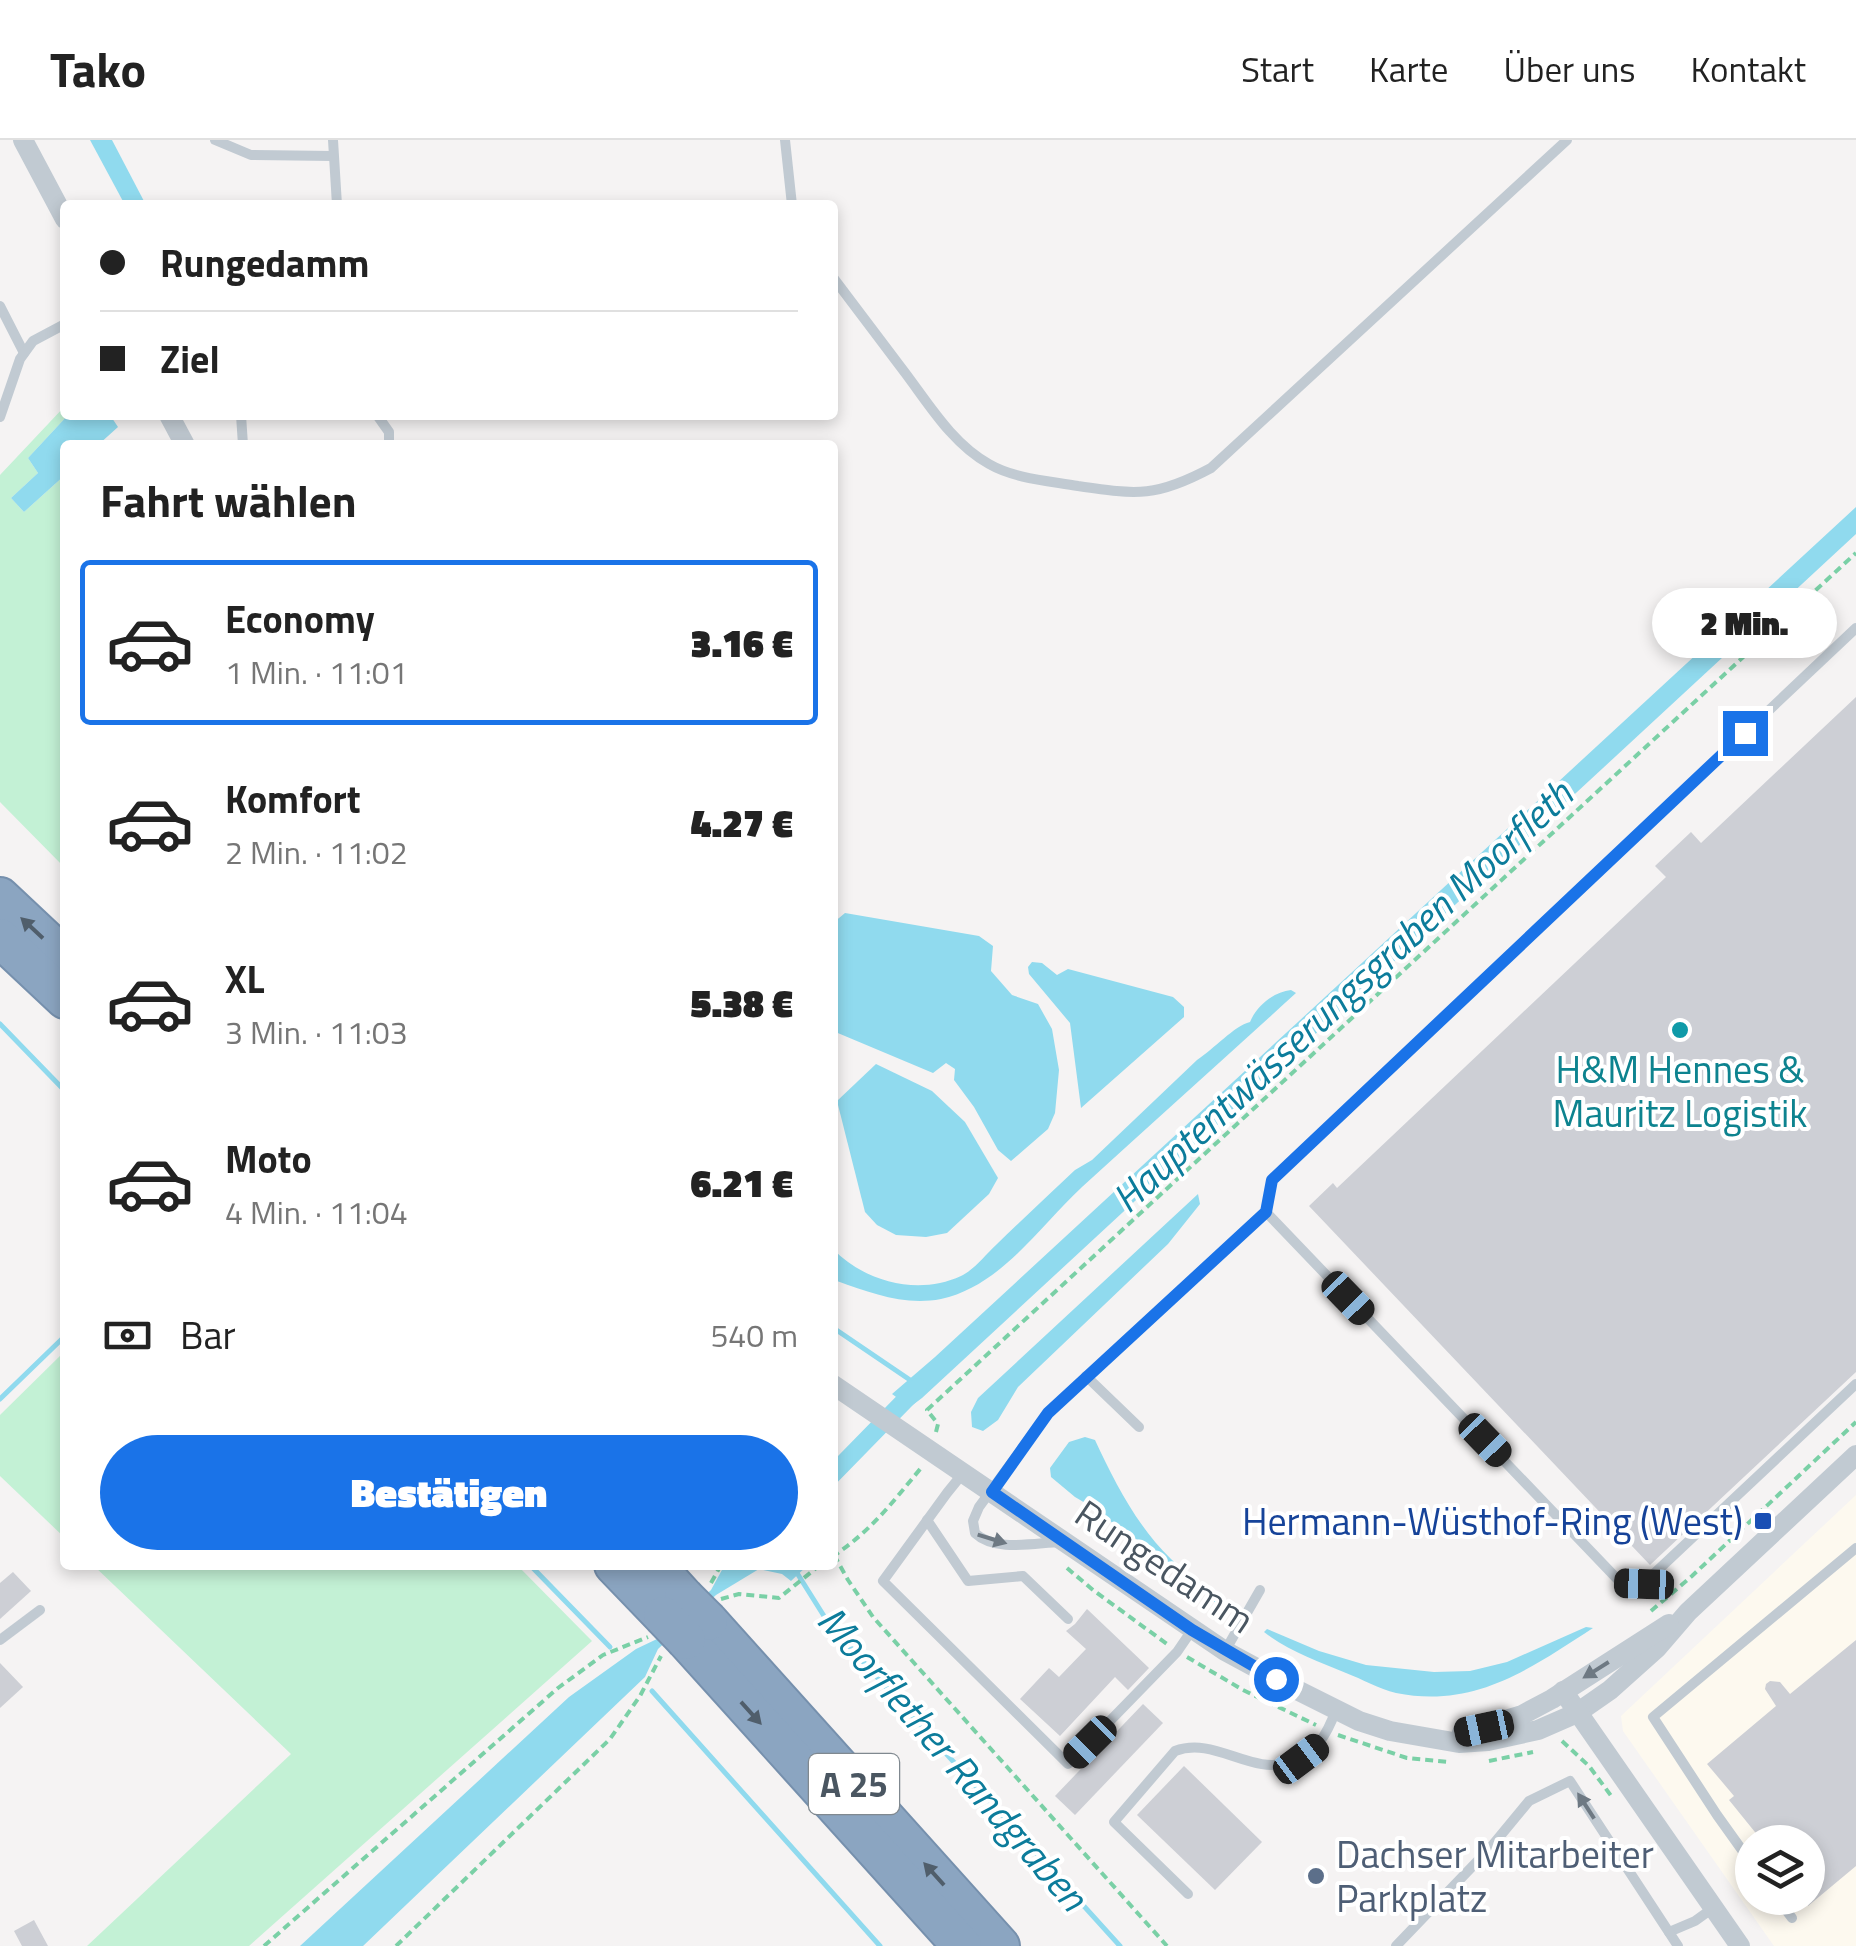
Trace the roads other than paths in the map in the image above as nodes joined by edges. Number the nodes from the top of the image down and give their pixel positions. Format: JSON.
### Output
{"nodes":[{"id":1,"x":23,"y":140,"type":"edge"},
{"id":2,"x":215,"y":140,"type":"edge"},
{"id":3,"x":333,"y":140,"type":"edge"},
{"id":4,"x":785,"y":140,"type":"edge"},
{"id":5,"x":1567,"y":140,"type":"edge"},
{"id":6,"x":333,"y":156,"type":"junction"},
{"id":7,"x":337,"y":200,"type":"edge"},
{"id":8,"x":791,"y":200,"type":"edge"},
{"id":9,"x":60,"y":210,"type":"edge"},
{"id":10,"x":838,"y":284,"type":"edge"},
{"id":11,"x":0,"y":306,"type":"edge"},
{"id":12,"x":60,"y":327,"type":"edge"},
{"id":13,"x":24,"y":353,"type":"junction"},
{"id":14,"x":0,"y":416,"type":"edge"},
{"id":15,"x":1856,"y":628,"type":"edge"},
{"id":16,"x":0,"y":897,"type":"edge"},
{"id":17,"x":0,"y":938,"type":"edge"},
{"id":18,"x":60,"y":953,"type":"edge"},
{"id":19,"x":60,"y":994,"type":"edge"},
{"id":20,"x":1266,"y":1212,"type":"junction"},
{"id":21,"x":1086,"y":1376,"type":"junction"},
{"id":22,"x":1856,"y":1384,"type":"edge"},
{"id":23,"x":838,"y":1388,"type":"edge"},
{"id":24,"x":1138,"y":1427,"type":"dead end"},
{"id":25,"x":1856,"y":1455,"type":"edge"},
{"id":26,"x":964,"y":1472,"type":"junction"},
{"id":27,"x":992,"y":1492,"type":"junction"},
{"id":28,"x":928,"y":1520,"type":"junction"},
{"id":29,"x":1063,"y":1542,"type":"junction"},
{"id":30,"x":1856,"y":1548,"type":"edge"},
{"id":31,"x":621,"y":1570,"type":"edge"},
{"id":32,"x":657,"y":1570,"type":"edge"},
{"id":33,"x":1260,"y":1590,"type":"dead end"},
{"id":34,"x":40,"y":1610,"type":"dead end"},
{"id":35,"x":1688,"y":1612,"type":"junction"},
{"id":36,"x":686,"y":1618,"type":"junction"},
{"id":37,"x":1068,"y":1619,"type":"dead end"},
{"id":38,"x":1192,"y":1630,"type":"junction"},
{"id":39,"x":0,"y":1640,"type":"edge"},
{"id":40,"x":1225,"y":1650,"type":"junction"},
{"id":41,"x":1563,"y":1692,"type":"junction"},
{"id":42,"x":1336,"y":1710,"type":"junction"},
{"id":43,"x":1582,"y":1720,"type":"junction"},
{"id":44,"x":1428,"y":1737,"type":"junction"},
{"id":45,"x":1735,"y":1840,"type":"edge"},
{"id":46,"x":1188,"y":1894,"type":"dead end"},
{"id":47,"x":1713,"y":1908,"type":"junction"},
{"id":48,"x":1790,"y":1915,"type":"edge"},
{"id":49,"x":1792,"y":1918,"type":"dead end"},
{"id":50,"x":1669,"y":1932,"type":"junction"},
{"id":51,"x":962,"y":1946,"type":"edge"},
{"id":52,"x":1000,"y":1946,"type":"edge"},
{"id":53,"x":1396,"y":1946,"type":"edge"},
{"id":54,"x":1678,"y":1946,"type":"edge"},
{"id":55,"x":1740,"y":1946,"type":"edge"}],
"edges":[{"from":1,"to":9,"type":"street"},
{"from":2,"to":6,"type":"lane"},
{"from":3,"to":6,"type":"lane"},
{"from":4,"to":8,"type":"lane"},
{"from":5,"to":10,"type":"lane"},
{"from":6,"to":7,"type":"lane"},
{"from":11,"to":13,"type":"lane"},
{"from":12,"to":13,"type":"lane"},
{"from":13,"to":14,"type":"lane"},
{"from":15,"to":20,"type":"lane"},
{"from":18,"to":16,"type":"highway","one_way":true},
{"from":17,"to":19,"type":"highway"},
{"from":20,"to":21,"type":"lane"},
{"from":20,"to":22,"type":"lane"},
{"from":21,"to":24,"type":"lane"},
{"from":21,"to":27,"type":"lane"},
{"from":23,"to":26,"type":"street","name":"Rungedamm"},
{"from":25,"to":35,"type":"street","name":"Rungedamm"},
{"from":26,"to":27,"type":"street","name":"Rungedamm"},
{"from":26,"to":28,"type":"lane"},
{"from":27,"to":29,"type":"street","name":"Rungedamm"},
{"from":27,"to":29,"type":"lane","one_way":true},
{"from":28,"to":37,"type":"lane"},
{"from":28,"to":38,"type":"lane"},
{"from":29,"to":38,"type":"street","name":"Rungedamm"},
{"from":30,"to":45,"type":"lane"},
{"from":31,"to":36,"type":"highway","number":"A 25"},
{"from":32,"to":36,"type":"highway","number":"A 25"},
{"from":33,"to":40,"type":"lane"},
{"from":34,"to":39,"type":"lane"},
{"from":35,"to":41,"type":"street","name":"Rungedamm","one_way":true},
{"from":35,"to":43,"type":"street","name":"Rungedamm"},
{"from":36,"to":51,"type":"highway","number":"A 25","one_way":true},
{"from":52,"to":36,"type":"highway","number":"A 25","one_way":true},
{"from":38,"to":40,"type":"street","name":"Rungedamm"},
{"from":40,"to":42,"type":"street","name":"Rungedamm"},
{"from":41,"to":43,"type":"street"},
{"from":41,"to":44,"type":"street","name":"Rungedamm"},
{"from":42,"to":44,"type":"street","name":"Rungedamm"},
{"from":42,"to":46,"type":"lane"},
{"from":43,"to":44,"type":"street","name":"Rungedamm"},
{"from":43,"to":47,"type":"street"},
{"from":47,"to":50,"type":"lane"},
{"from":47,"to":55,"type":"street"},
{"from":48,"to":49,"type":"lane"},
{"from":50,"to":53,"type":"lane","one_way":true},
{"from":50,"to":54,"type":"lane"}]}
